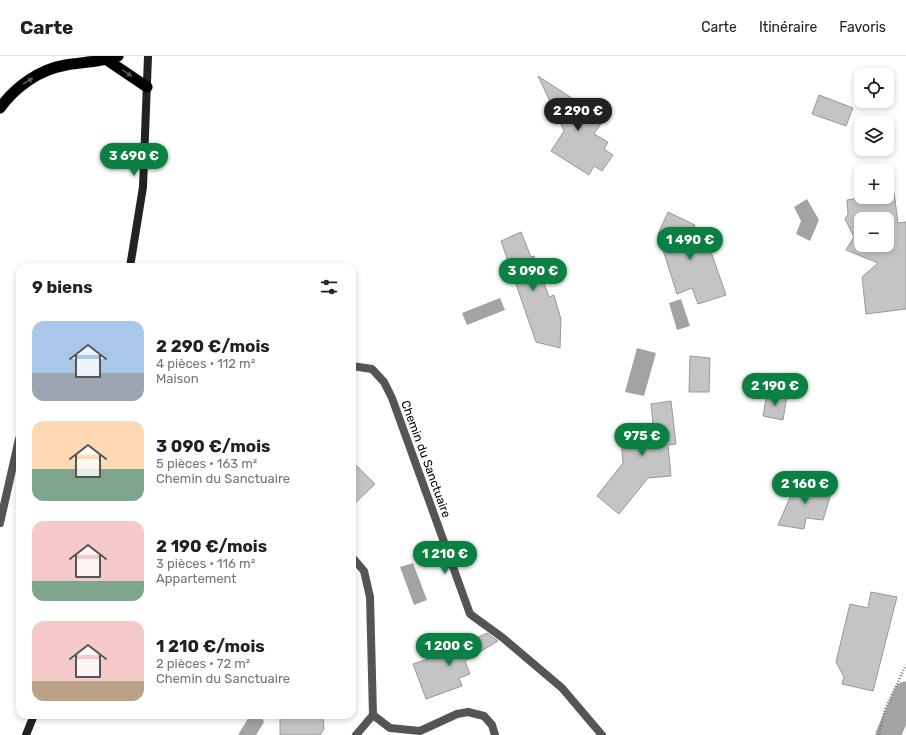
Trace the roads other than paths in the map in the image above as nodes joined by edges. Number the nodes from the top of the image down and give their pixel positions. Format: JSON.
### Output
{"nodes":[{"id":1,"x":118,"y":56,"type":"edge"},
{"id":2,"x":148,"y":56,"type":"edge"},
{"id":3,"x":106,"y":60,"type":"junction"},
{"id":4,"x":147,"y":87,"type":"junction"},
{"id":5,"x":0,"y":108,"type":"edge"},
{"id":6,"x":131,"y":263,"type":"edge"},
{"id":7,"x":356,"y":367,"type":"edge"},
{"id":8,"x":16,"y":453,"type":"edge"},
{"id":9,"x":0,"y":523,"type":"edge"},
{"id":10,"x":356,"y":562,"type":"edge"},
{"id":11,"x":373,"y":715,"type":"junction"},
{"id":12,"x":32,"y":719,"type":"edge"},
{"id":13,"x":26,"y":735,"type":"edge"},
{"id":14,"x":356,"y":735,"type":"edge"},
{"id":15,"x":495,"y":735,"type":"edge"},
{"id":16,"x":602,"y":735,"type":"edge"}],
"edges":[{"from":1,"to":3,"type":"highway"},
{"from":2,"to":4,"type":"main road"},
{"from":3,"to":4,"type":"highway","one_way":true},
{"from":5,"to":3,"type":"highway","one_way":true},
{"from":4,"to":6,"type":"main road"},
{"from":7,"to":16,"type":"street","name":"Chemin du Sanctuaire"},
{"from":8,"to":9,"type":"street"},
{"from":10,"to":11,"type":"street"},
{"from":11,"to":14,"type":"street"},
{"from":11,"to":15,"type":"street"},
{"from":12,"to":13,"type":"main road"}]}
